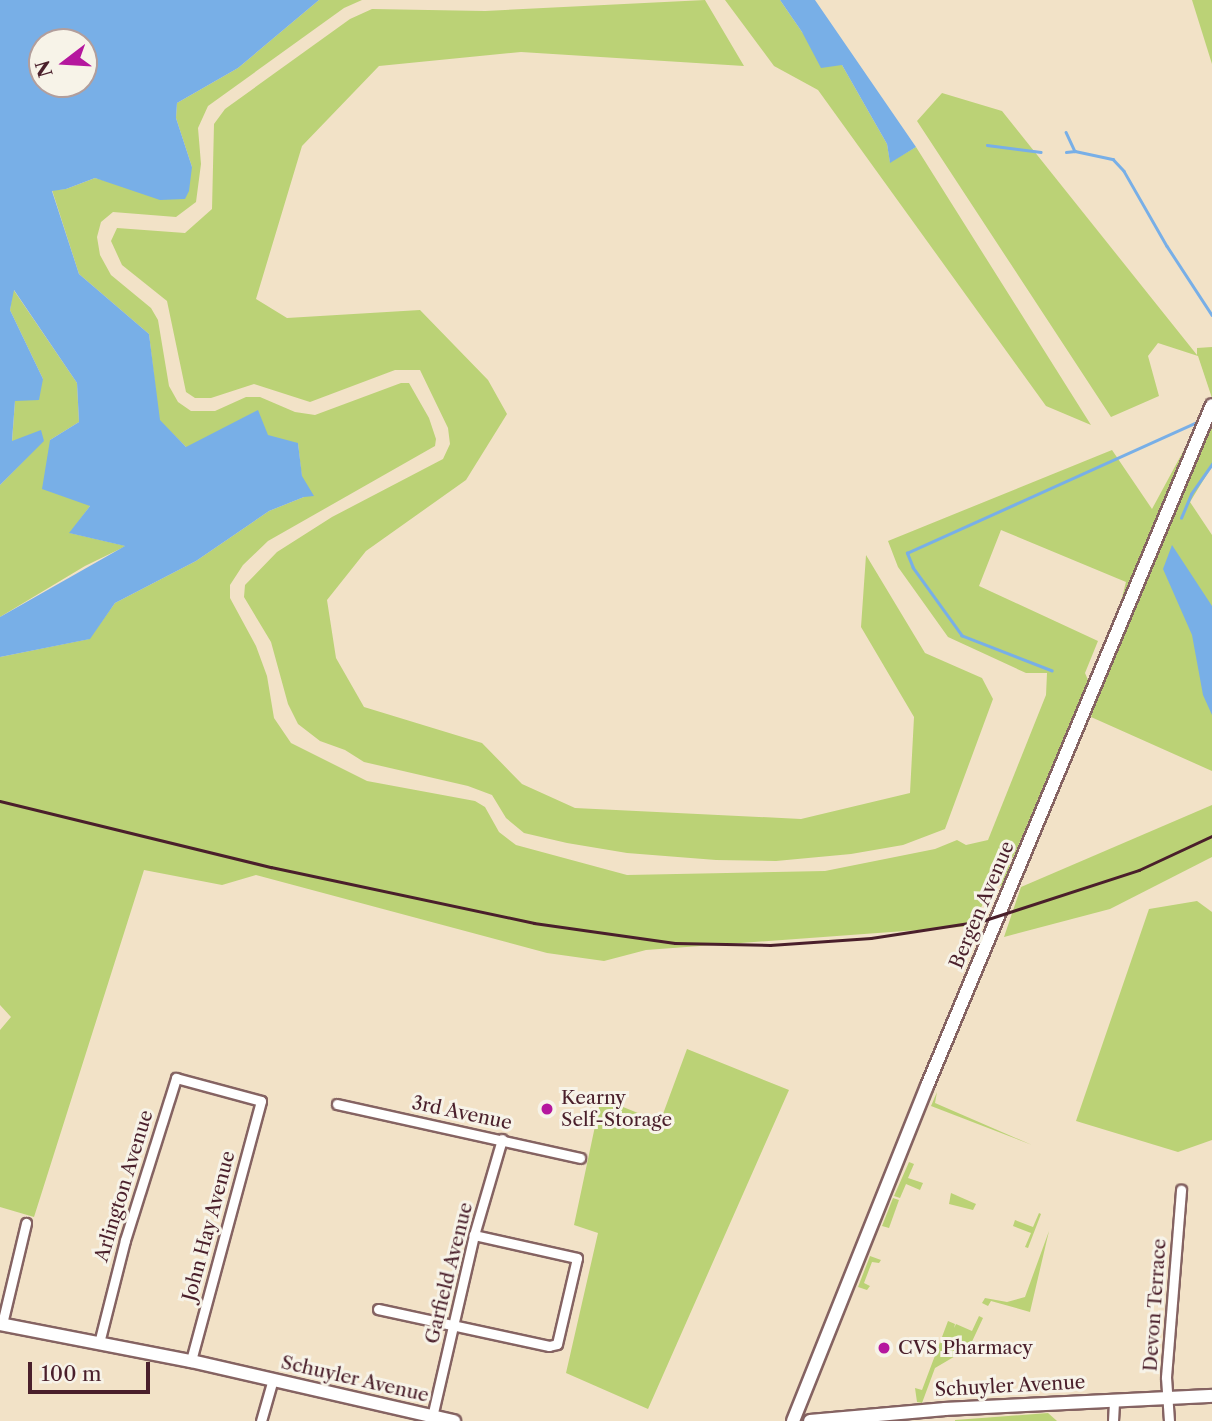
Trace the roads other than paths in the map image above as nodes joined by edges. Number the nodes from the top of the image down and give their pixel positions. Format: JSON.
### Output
{"nodes":[{"id":1,"x":1211,"y":407,"type":"edge"},
{"id":2,"x":261,"y":1101,"type":"joint"},
{"id":3,"x":337,"y":1104,"type":"dead end"},
{"id":4,"x":502,"y":1139,"type":"junction"},
{"id":5,"x":580,"y":1158,"type":"dead end"},
{"id":6,"x":1181,"y":1190,"type":"dead end"},
{"id":7,"x":26,"y":1223,"type":"dead end"},
{"id":8,"x":474,"y":1235,"type":"junction"},
{"id":9,"x":378,"y":1309,"type":"dead end"},
{"id":10,"x":1,"y":1324,"type":"edge"},
{"id":11,"x":454,"y":1324,"type":"junction"},
{"id":12,"x":99,"y":1343,"type":"junction"},
{"id":13,"x":191,"y":1361,"type":"junction"},
{"id":14,"x":273,"y":1380,"type":"junction"},
{"id":15,"x":1212,"y":1396,"type":"edge"},
{"id":16,"x":1170,"y":1397,"type":"junction"},
{"id":17,"x":1114,"y":1399,"type":"junction"},
{"id":18,"x":432,"y":1417,"type":"junction"},
{"id":19,"x":261,"y":1421,"type":"edge"},
{"id":20,"x":454,"y":1421,"type":"edge"},
{"id":21,"x":793,"y":1421,"type":"edge"},
{"id":22,"x":810,"y":1421,"type":"edge"},
{"id":23,"x":1113,"y":1421,"type":"edge"},
{"id":24,"x":1169,"y":1421,"type":"edge"}],
"edges":[{"from":1,"to":21,"type":"street","name":"Bergen Avenue"},
{"from":2,"to":12,"type":"street","name":"Arlington Avenue"},
{"from":2,"to":13,"type":"street","name":"John Hay Avenue"},
{"from":3,"to":4,"type":"street","name":"3rd Avenue"},
{"from":4,"to":5,"type":"street","name":"3rd Avenue"},
{"from":4,"to":8,"type":"street","name":"Garfield Avenue"},
{"from":6,"to":16,"type":"street","name":"Devon Terrace"},
{"from":7,"to":10,"type":"street"},
{"from":8,"to":11,"type":"street","name":"Garfield Avenue"},
{"from":8,"to":11,"type":"street"},
{"from":9,"to":11,"type":"street"},
{"from":10,"to":12,"type":"street","name":"Schuyler Avenue"},
{"from":11,"to":18,"type":"street","name":"Garfield Avenue"},
{"from":12,"to":13,"type":"street","name":"Schuyler Avenue"},
{"from":13,"to":14,"type":"street","name":"Schuyler Avenue"},
{"from":14,"to":18,"type":"street","name":"Schuyler Avenue"},
{"from":14,"to":19,"type":"street"},
{"from":15,"to":16,"type":"street","name":"Schuyler Avenue"},
{"from":16,"to":17,"type":"street","name":"Schuyler Avenue"},
{"from":16,"to":24,"type":"street","name":"Devon Terrace"},
{"from":17,"to":22,"type":"street","name":"Schuyler Avenue"},
{"from":17,"to":23,"type":"street"},
{"from":18,"to":20,"type":"street","name":"Schuyler Avenue"}]}
